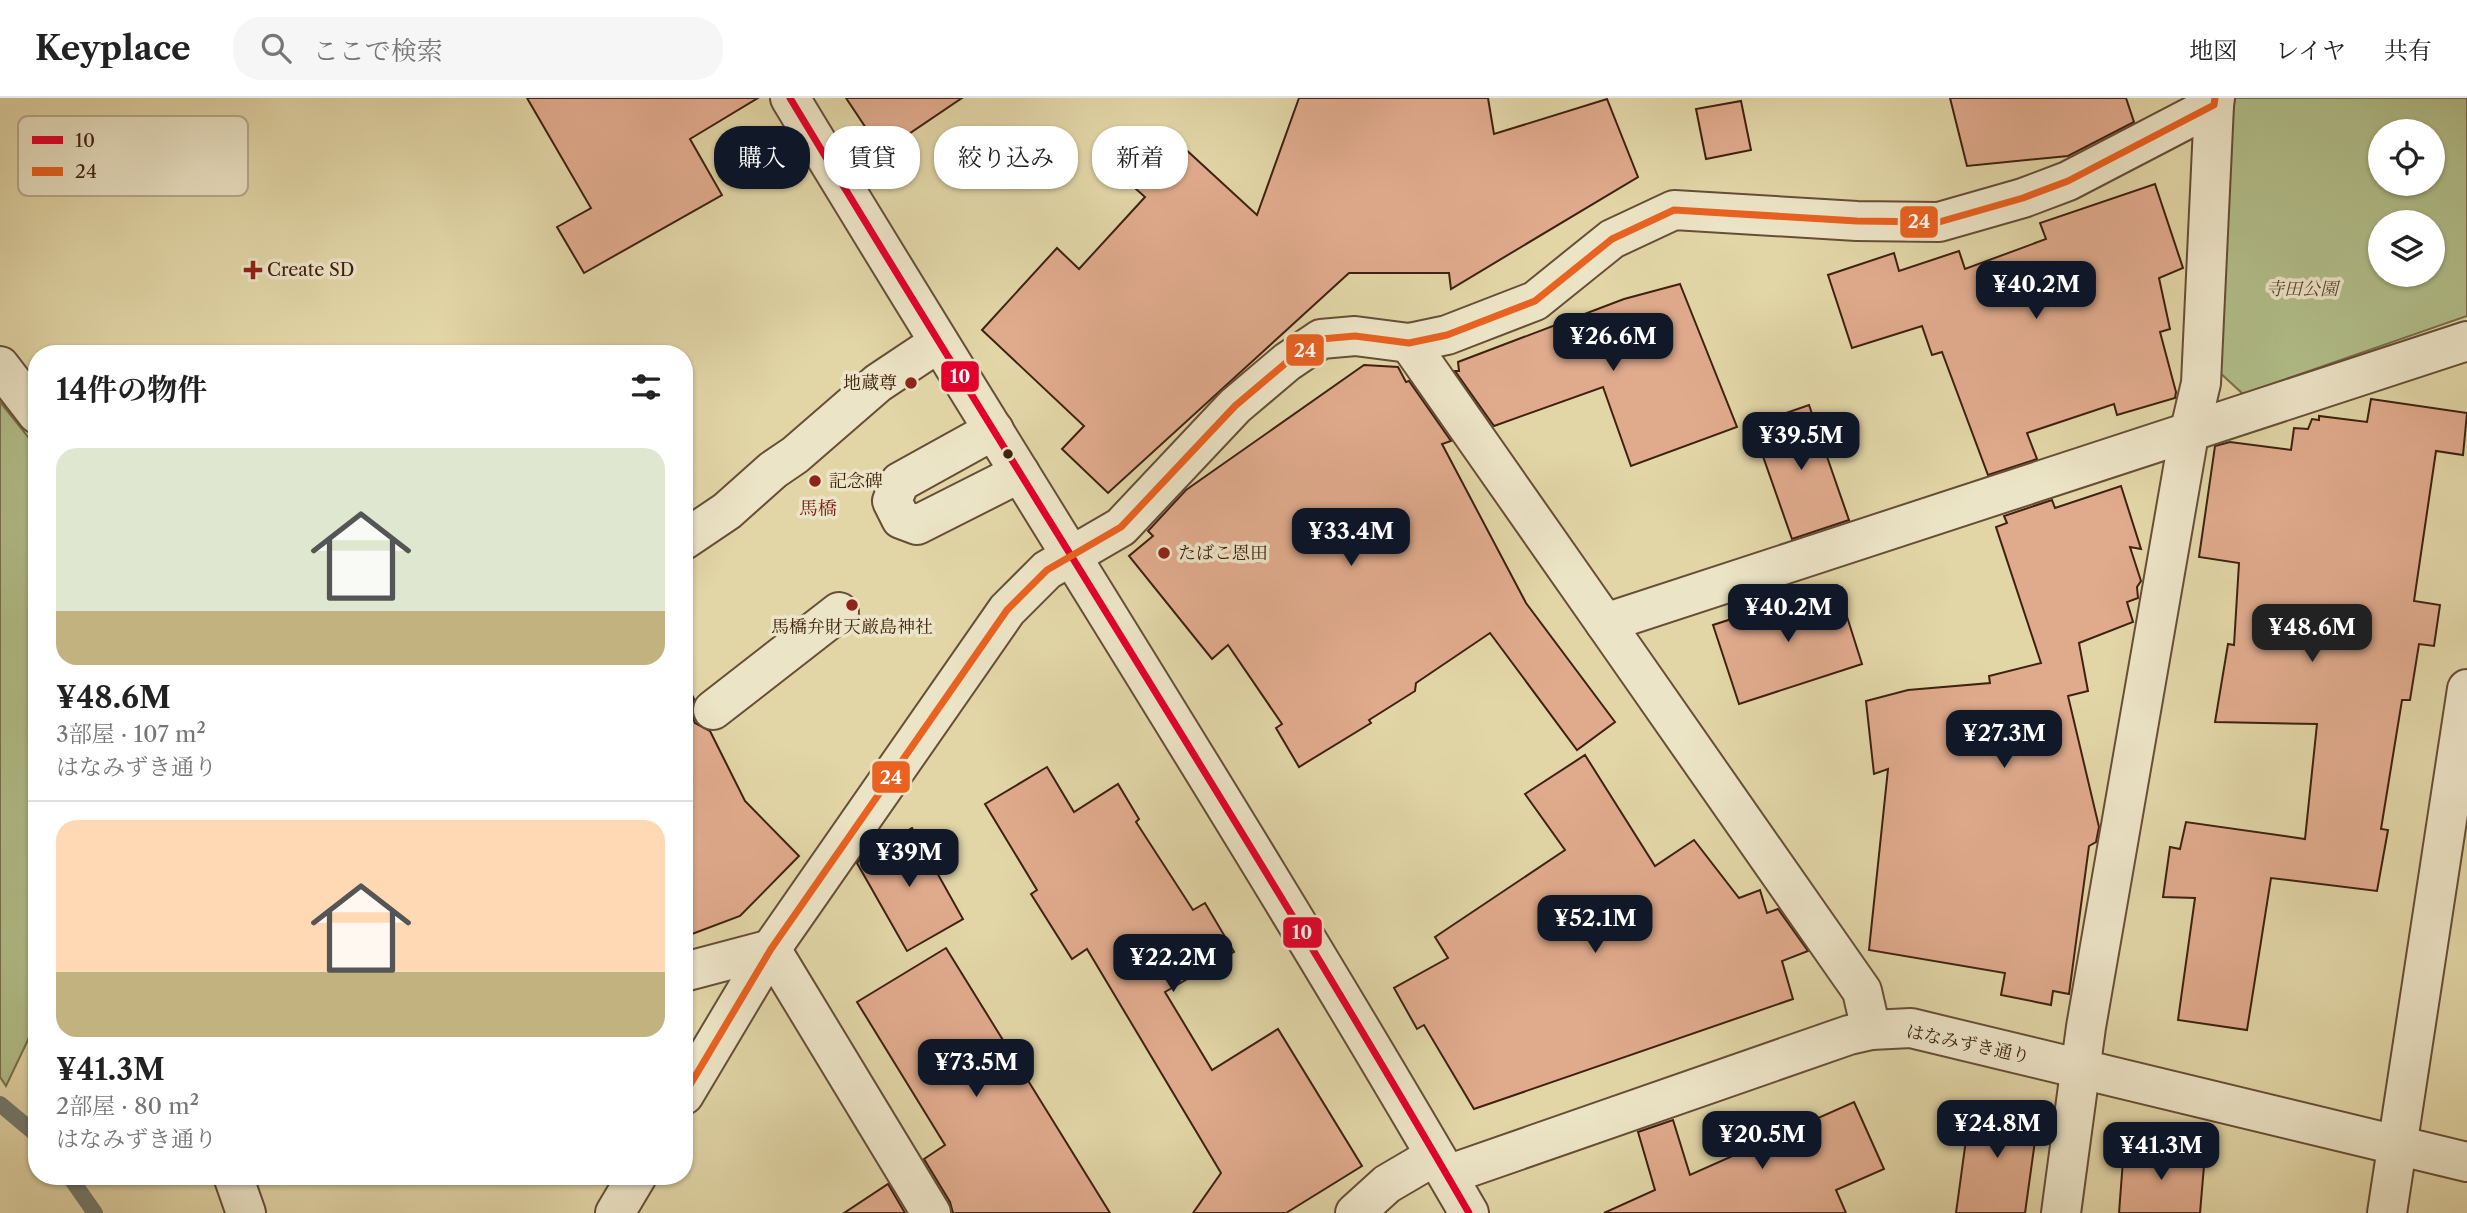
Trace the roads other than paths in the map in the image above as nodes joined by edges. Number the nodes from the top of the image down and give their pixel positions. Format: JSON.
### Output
{"nodes":[{"id":1,"x":790,"y":98,"type":"edge"},
{"id":2,"x":2214,"y":101,"type":"edge"},
{"id":3,"x":2467,"y":341,"type":"edge"},
{"id":4,"x":938,"y":343,"type":"junction"},
{"id":5,"x":1409,"y":343,"type":"junction"},
{"id":6,"x":0,"y":366,"type":"edge"},
{"id":7,"x":28,"y":402,"type":"edge"},
{"id":8,"x":994,"y":430,"type":"junction"},
{"id":9,"x":2189,"y":434,"type":"junction"},
{"id":10,"x":1020,"y":473,"type":"junction"},
{"id":11,"x":693,"y":534,"type":"edge"},
{"id":12,"x":1072,"y":556,"type":"junction"},
{"id":13,"x":839,"y":612,"type":"dead end"},
{"id":14,"x":1605,"y":623,"type":"junction"},
{"id":15,"x":2467,"y":689,"type":"edge"},
{"id":16,"x":713,"y":710,"type":"dead end"},
{"id":17,"x":771,"y":948,"type":"junction"},
{"id":18,"x":693,"y":970,"type":"edge"},
{"id":19,"x":1871,"y":1030,"type":"junction"},
{"id":20,"x":2081,"y":1070,"type":"junction"},
{"id":21,"x":693,"y":1080,"type":"edge"},
{"id":22,"x":2397,"y":1146,"type":"junction"},
{"id":23,"x":2467,"y":1162,"type":"edge"},
{"id":24,"x":1443,"y":1167,"type":"junction"},
{"id":25,"x":236,"y":1185,"type":"edge"},
{"id":26,"x":631,"y":1185,"type":"edge"},
{"id":27,"x":246,"y":1213,"type":"edge"},
{"id":28,"x":615,"y":1213,"type":"edge"},
{"id":29,"x":931,"y":1213,"type":"edge"},
{"id":30,"x":1355,"y":1213,"type":"edge"},
{"id":31,"x":1469,"y":1213,"type":"edge"},
{"id":32,"x":2062,"y":1213,"type":"edge"},
{"id":33,"x":2387,"y":1213,"type":"edge"}],
"edges":[{"from":1,"to":4,"type":"street"},
{"from":2,"to":5,"type":"street"},
{"from":2,"to":9,"type":"street"},
{"from":3,"to":9,"type":"street"},
{"from":4,"to":8,"type":"street"},
{"from":4,"to":11,"type":"street"},
{"from":5,"to":12,"type":"street"},
{"from":5,"to":14,"type":"street"},
{"from":6,"to":7,"type":"street"},
{"from":8,"to":10,"type":"street"},
{"from":8,"to":10,"type":"street"},
{"from":9,"to":14,"type":"street"},
{"from":9,"to":20,"type":"street"},
{"from":10,"to":12,"type":"street"},
{"from":12,"to":17,"type":"street"},
{"from":12,"to":24,"type":"street"},
{"from":13,"to":16,"type":"street"},
{"from":14,"to":19,"type":"street"},
{"from":15,"to":22,"type":"street"},
{"from":17,"to":18,"type":"street"},
{"from":17,"to":21,"type":"street"},
{"from":17,"to":29,"type":"street"},
{"from":19,"to":20,"type":"street","name":"はなみずき通り"},
{"from":19,"to":24,"type":"street","name":"はなみずき通り"},
{"from":20,"to":22,"type":"street","name":"はなみずき通り"},
{"from":20,"to":32,"type":"street"},
{"from":22,"to":23,"type":"street","name":"はなみずき通り"},
{"from":22,"to":33,"type":"street"},
{"from":24,"to":30,"type":"street"},
{"from":24,"to":31,"type":"street"},
{"from":25,"to":27,"type":"street"},
{"from":26,"to":28,"type":"street"}]}
